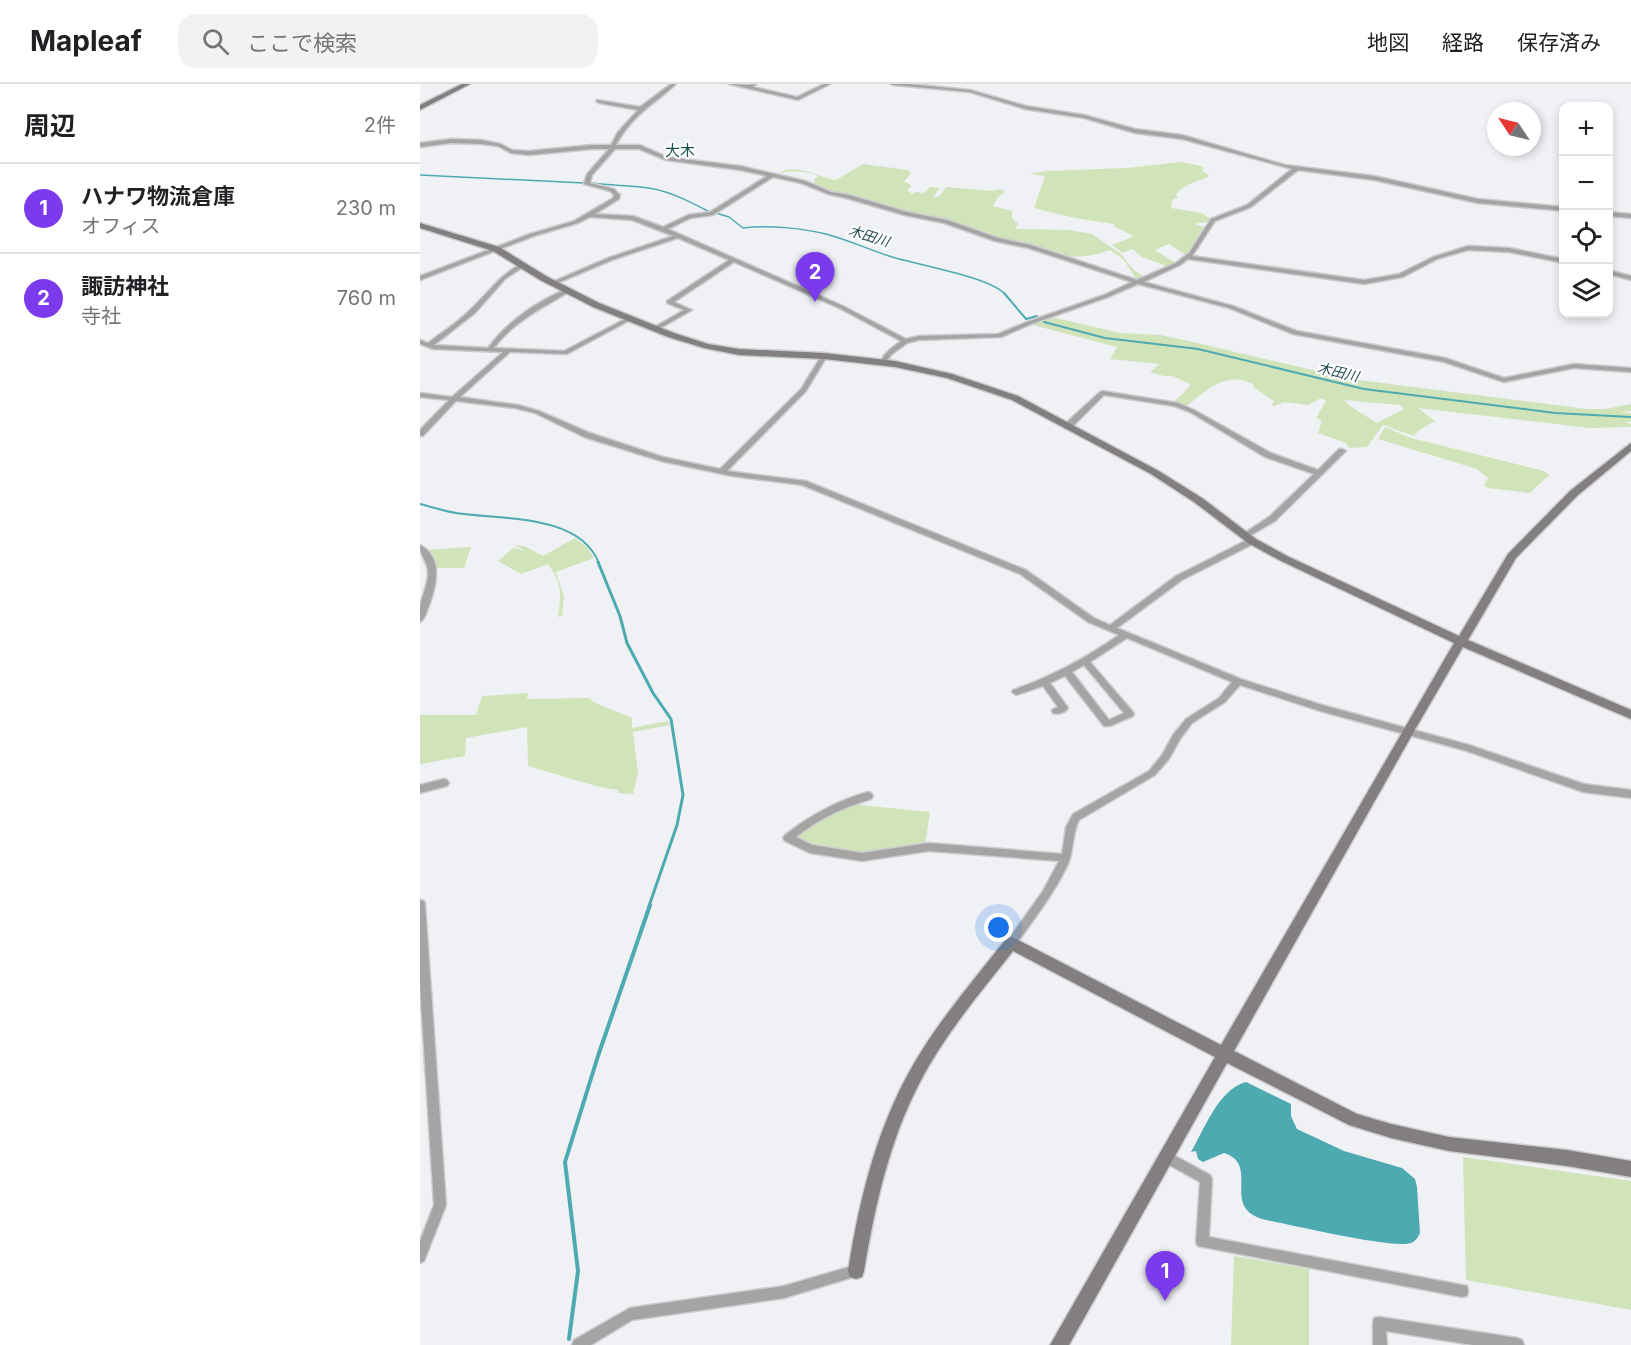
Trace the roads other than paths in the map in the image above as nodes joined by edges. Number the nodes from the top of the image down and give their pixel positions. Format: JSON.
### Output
{"nodes":[{"id":1,"x":467,"y":84,"type":"edge"},
{"id":2,"x":674,"y":84,"type":"edge"},
{"id":3,"x":731,"y":84,"type":"edge"},
{"id":4,"x":828,"y":84,"type":"edge"},
{"id":5,"x":894,"y":84,"type":"edge"},
{"id":6,"x":970,"y":84,"type":"edge"},
{"id":7,"x":751,"y":85,"type":"edge"},
{"id":8,"x":960,"y":90,"type":"junction"},
{"id":9,"x":599,"y":101,"type":"dead end"},
{"id":10,"x":420,"y":108,"type":"edge"},
{"id":11,"x":641,"y":109,"type":"junction"},
{"id":12,"x":420,"y":144,"type":"edge"},
{"id":13,"x":614,"y":146,"type":"junction"},
{"id":14,"x":1296,"y":169,"type":"junction"},
{"id":15,"x":772,"y":175,"type":"junction"},
{"id":16,"x":1559,"y":209,"type":"edge"},
{"id":17,"x":1613,"y":214,"type":"edge"},
{"id":18,"x":590,"y":215,"type":"junction"},
{"id":19,"x":1631,"y":216,"type":"edge"},
{"id":20,"x":420,"y":225,"type":"edge"},
{"id":21,"x":663,"y":229,"type":"junction"},
{"id":22,"x":678,"y":236,"type":"junction"},
{"id":23,"x":496,"y":249,"type":"junction"},
{"id":24,"x":1188,"y":257,"type":"junction"},
{"id":25,"x":733,"y":260,"type":"junction"},
{"id":26,"x":1559,"y":260,"type":"edge"},
{"id":27,"x":523,"y":265,"type":"junction"},
{"id":28,"x":1613,"y":273,"type":"edge"},
{"id":29,"x":420,"y":278,"type":"edge"},
{"id":30,"x":1631,"y":278,"type":"edge"},
{"id":31,"x":1138,"y":282,"type":"junction"},
{"id":32,"x":553,"y":284,"type":"junction"},
{"id":33,"x":567,"y":291,"type":"junction"},
{"id":34,"x":629,"y":319,"type":"junction"},
{"id":35,"x":655,"y":329,"type":"junction"},
{"id":36,"x":904,"y":341,"type":"junction"},
{"id":37,"x":420,"y":342,"type":"edge"},
{"id":38,"x":430,"y":345,"type":"junction"},
{"id":39,"x":490,"y":349,"type":"junction"},
{"id":40,"x":509,"y":350,"type":"junction"},
{"id":41,"x":824,"y":356,"type":"junction"},
{"id":42,"x":883,"y":362,"type":"junction"},
{"id":43,"x":1631,"y":370,"type":"edge"},
{"id":44,"x":420,"y":395,"type":"edge"},
{"id":45,"x":455,"y":398,"type":"junction"},
{"id":46,"x":1069,"y":425,"type":"junction"},
{"id":47,"x":420,"y":434,"type":"edge"},
{"id":48,"x":1631,"y":446,"type":"edge"},
{"id":49,"x":1341,"y":451,"type":"dead end"},
{"id":50,"x":722,"y":472,"type":"junction"},
{"id":51,"x":1320,"y":473,"type":"junction"},
{"id":52,"x":1249,"y":538,"type":"junction"},
{"id":53,"x":420,"y":548,"type":"edge"},
{"id":54,"x":420,"y":619,"type":"edge"},
{"id":55,"x":1111,"y":628,"type":"junction"},
{"id":56,"x":1127,"y":634,"type":"junction"},
{"id":57,"x":1461,"y":642,"type":"junction"},
{"id":58,"x":1085,"y":661,"type":"junction"},
{"id":59,"x":1066,"y":671,"type":"junction"},
{"id":60,"x":1238,"y":681,"type":"junction"},
{"id":61,"x":1046,"y":682,"type":"junction"},
{"id":62,"x":1016,"y":692,"type":"dead end"},
{"id":63,"x":1056,"y":711,"type":"dead end"},
{"id":64,"x":1631,"y":715,"type":"edge"},
{"id":65,"x":1408,"y":731,"type":"junction"},
{"id":66,"x":444,"y":783,"type":"dead end"},
{"id":67,"x":420,"y":789,"type":"edge"},
{"id":68,"x":1631,"y":794,"type":"edge"},
{"id":69,"x":868,"y":796,"type":"dead end"},
{"id":70,"x":1065,"y":858,"type":"junction"},
{"id":71,"x":420,"y":904,"type":"edge"},
{"id":72,"x":1011,"y":943,"type":"junction"},
{"id":73,"x":1225,"y":1054,"type":"junction"},
{"id":74,"x":1166,"y":1157,"type":"junction"},
{"id":75,"x":1631,"y":1169,"type":"edge"},
{"id":76,"x":420,"y":1257,"type":"edge"},
{"id":77,"x":856,"y":1271,"type":"joint"},
{"id":78,"x":1462,"y":1292,"type":"dead end"},
{"id":79,"x":1480,"y":1342,"type":"edge"},
{"id":80,"x":579,"y":1345,"type":"edge"},
{"id":81,"x":1059,"y":1345,"type":"edge"},
{"id":82,"x":1380,"y":1345,"type":"edge"},
{"id":83,"x":1517,"y":1345,"type":"edge"}],
"edges":[{"from":1,"to":10,"type":"street"},
{"from":2,"to":11,"type":"street"},
{"from":3,"to":7,"type":"street"},
{"from":4,"to":7,"type":"street"},
{"from":5,"to":8,"type":"street"},
{"from":6,"to":8,"type":"street"},
{"from":8,"to":14,"type":"street"},
{"from":9,"to":11,"type":"street"},
{"from":11,"to":13,"type":"street"},
{"from":12,"to":13,"type":"street"},
{"from":13,"to":15,"type":"street"},
{"from":13,"to":18,"type":"street"},
{"from":14,"to":16,"type":"street"},
{"from":14,"to":24,"type":"street"},
{"from":15,"to":21,"type":"street"},
{"from":15,"to":31,"type":"street"},
{"from":17,"to":19,"type":"street"},
{"from":18,"to":21,"type":"street"},
{"from":18,"to":23,"type":"street"},
{"from":20,"to":23,"type":"street"},
{"from":21,"to":22,"type":"street"},
{"from":22,"to":25,"type":"street"},
{"from":22,"to":32,"type":"street"},
{"from":23,"to":27,"type":"street"},
{"from":23,"to":29,"type":"street"},
{"from":24,"to":26,"type":"street"},
{"from":24,"to":31,"type":"street"},
{"from":25,"to":35,"type":"street"},
{"from":25,"to":36,"type":"street"},
{"from":27,"to":32,"type":"street"},
{"from":27,"to":38,"type":"street"},
{"from":28,"to":30,"type":"street"},
{"from":31,"to":36,"type":"street"},
{"from":31,"to":43,"type":"street"},
{"from":32,"to":33,"type":"street"},
{"from":33,"to":34,"type":"street"},
{"from":33,"to":39,"type":"street"},
{"from":34,"to":35,"type":"street"},
{"from":34,"to":40,"type":"street"},
{"from":35,"to":41,"type":"street"},
{"from":36,"to":42,"type":"street"},
{"from":37,"to":38,"type":"street"},
{"from":38,"to":39,"type":"street"},
{"from":39,"to":40,"type":"street"},
{"from":40,"to":45,"type":"street"},
{"from":41,"to":42,"type":"street"},
{"from":41,"to":50,"type":"street"},
{"from":42,"to":46,"type":"street"},
{"from":44,"to":45,"type":"street"},
{"from":45,"to":47,"type":"street"},
{"from":45,"to":50,"type":"street"},
{"from":46,"to":51,"type":"street"},
{"from":46,"to":52,"type":"street"},
{"from":48,"to":57,"type":"street"},
{"from":49,"to":51,"type":"street"},
{"from":50,"to":55,"type":"street"},
{"from":51,"to":52,"type":"street"},
{"from":52,"to":55,"type":"street"},
{"from":52,"to":57,"type":"street"},
{"from":53,"to":54,"type":"street"},
{"from":55,"to":56,"type":"street"},
{"from":56,"to":58,"type":"street"},
{"from":56,"to":60,"type":"street"},
{"from":57,"to":64,"type":"street"},
{"from":57,"to":65,"type":"street"},
{"from":58,"to":59,"type":"street"},
{"from":58,"to":59,"type":"street"},
{"from":59,"to":61,"type":"street"},
{"from":60,"to":65,"type":"street"},
{"from":60,"to":70,"type":"street"},
{"from":61,"to":62,"type":"street"},
{"from":61,"to":63,"type":"street"},
{"from":65,"to":68,"type":"street"},
{"from":65,"to":73,"type":"street"},
{"from":66,"to":67,"type":"street"},
{"from":69,"to":70,"type":"street"},
{"from":70,"to":72,"type":"street"},
{"from":71,"to":76,"type":"street"},
{"from":72,"to":73,"type":"street"},
{"from":72,"to":77,"type":"street"},
{"from":73,"to":74,"type":"street"},
{"from":73,"to":75,"type":"street"},
{"from":74,"to":78,"type":"street"},
{"from":74,"to":81,"type":"street"},
{"from":77,"to":80,"type":"street"},
{"from":79,"to":82,"type":"street"},
{"from":79,"to":83,"type":"street"}]}
